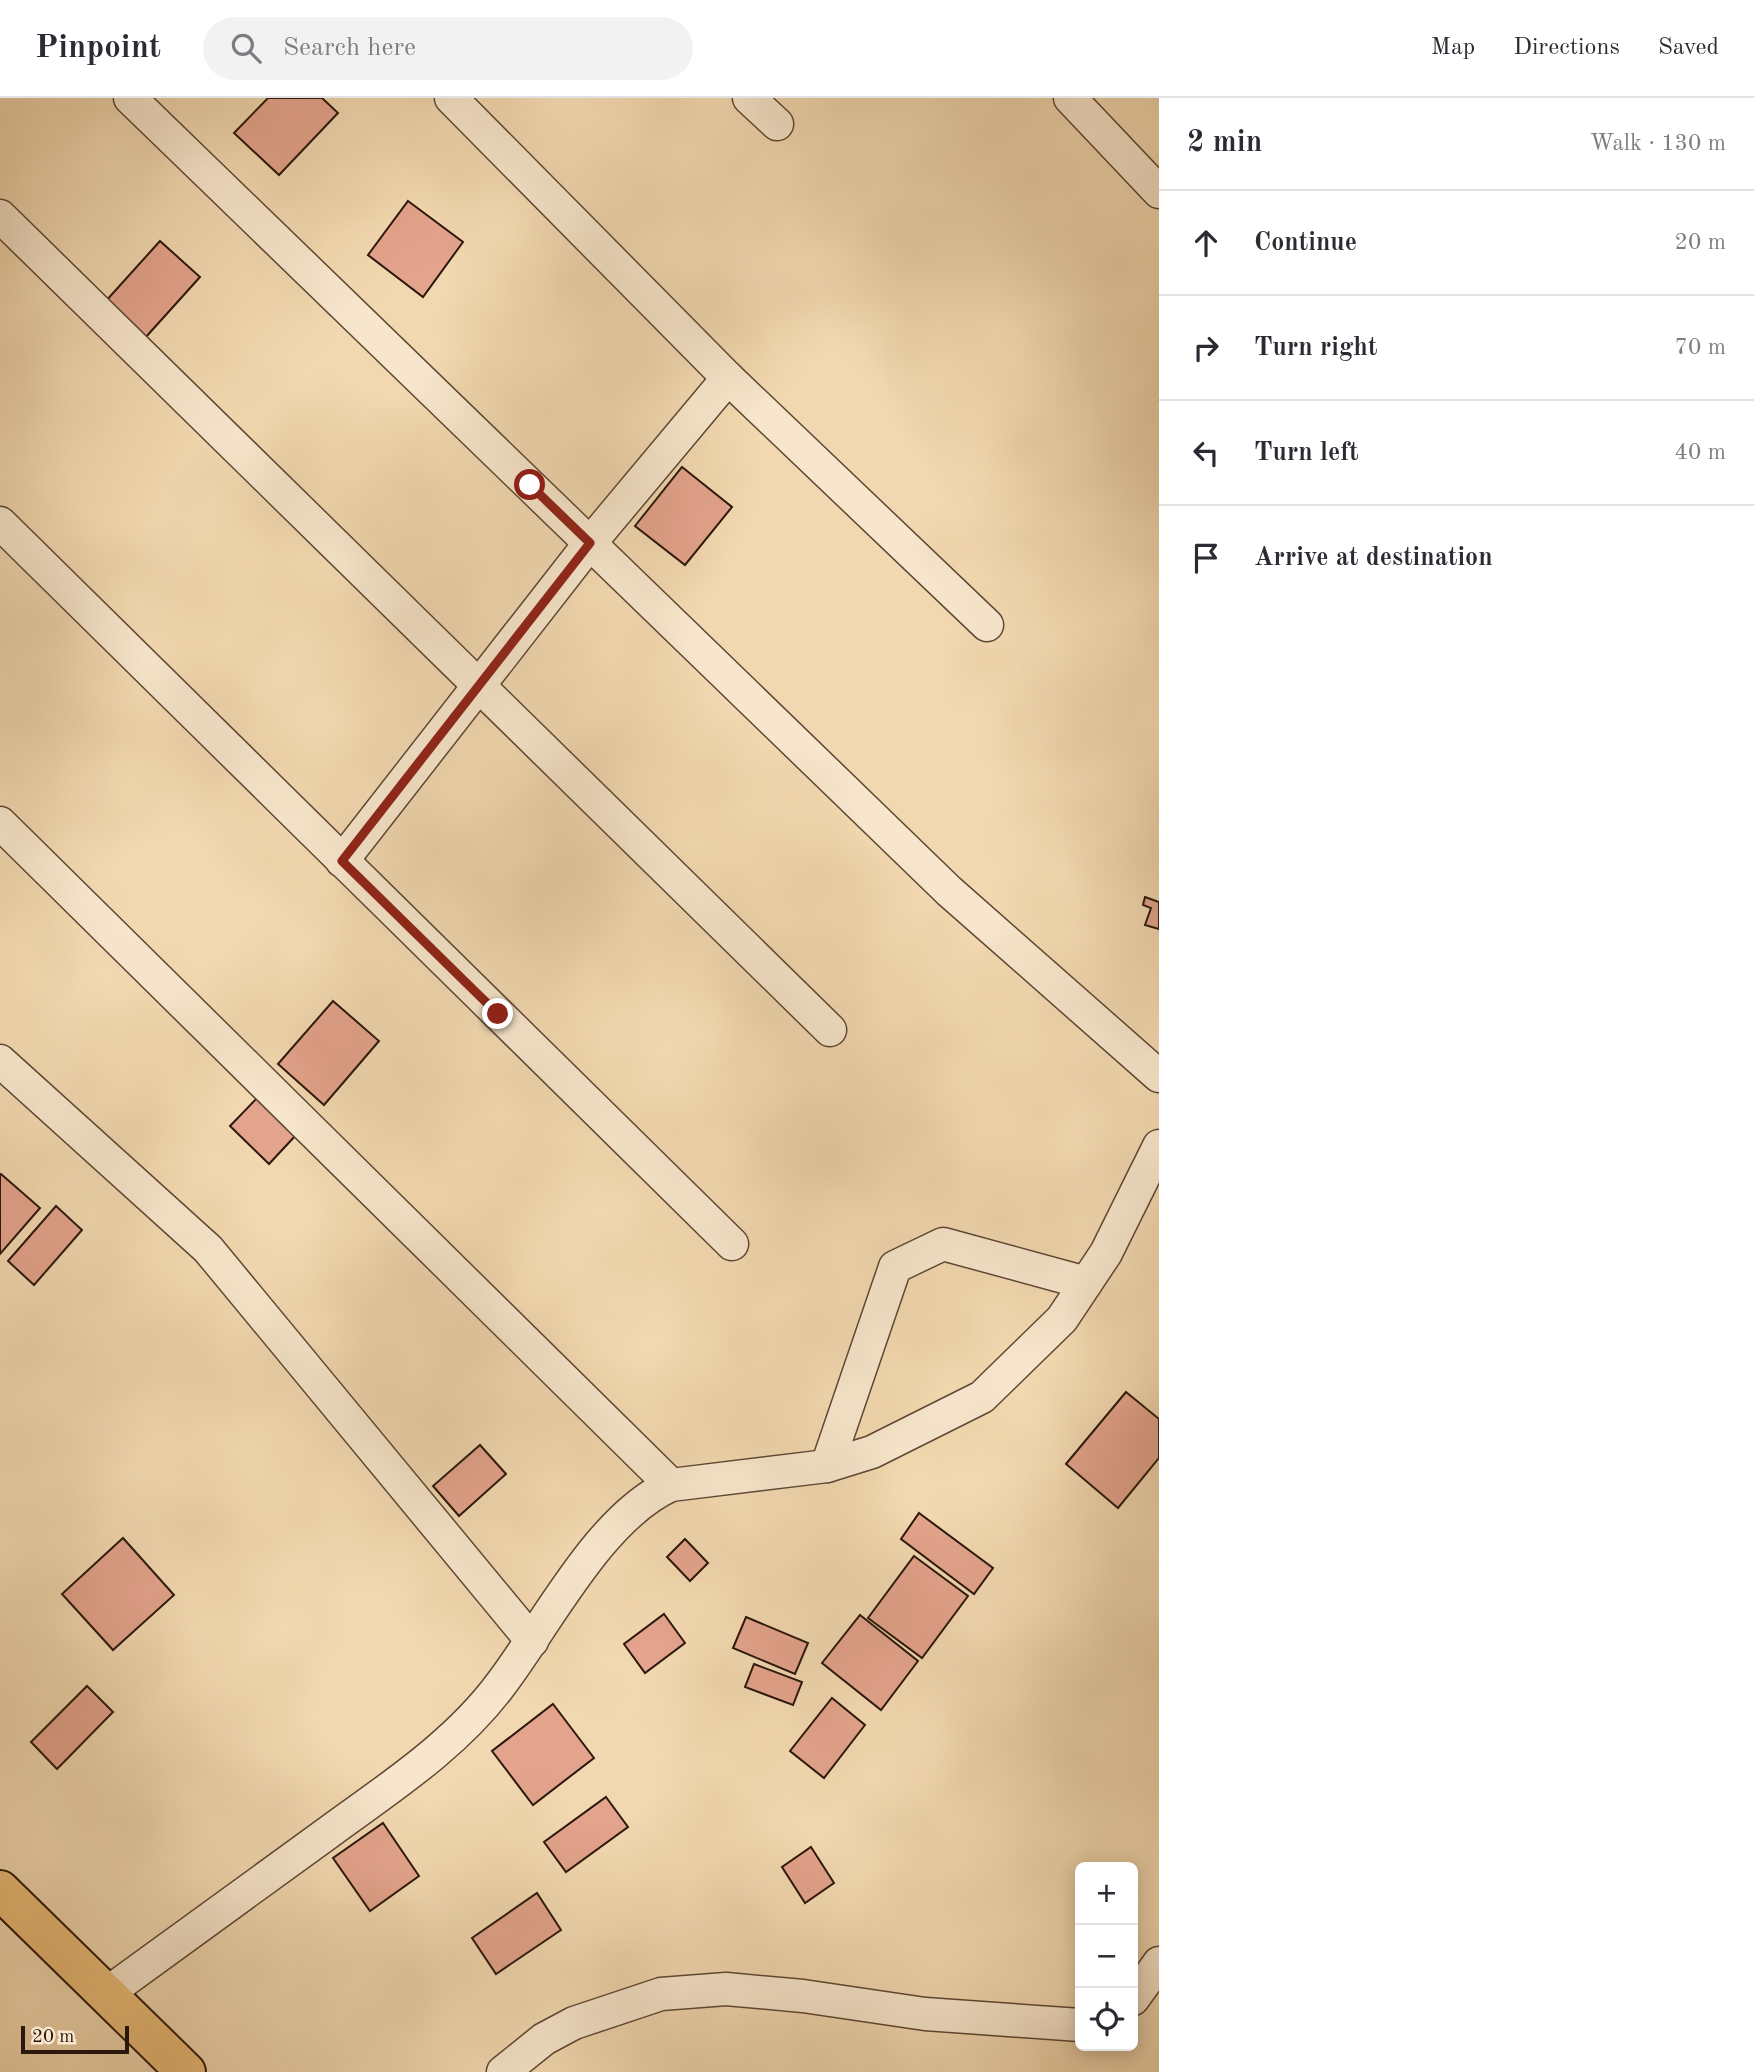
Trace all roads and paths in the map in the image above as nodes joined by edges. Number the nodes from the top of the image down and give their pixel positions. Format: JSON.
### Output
{"nodes":[{"id":1,"x":131,"y":98,"type":"edge"},
{"id":2,"x":451,"y":98,"type":"edge"},
{"id":3,"x":749,"y":98,"type":"edge"},
{"id":4,"x":1070,"y":98,"type":"edge"},
{"id":5,"x":1089,"y":109,"type":"edge"},
{"id":6,"x":777,"y":124,"type":"dead end"},
{"id":7,"x":1159,"y":192,"type":"edge"},
{"id":8,"x":0,"y":216,"type":"edge"},
{"id":9,"x":729,"y":378,"type":"junction"},
{"id":10,"x":0,"y":523,"type":"edge"},
{"id":11,"x":590,"y":543,"type":"junction"},
{"id":12,"x":987,"y":625,"type":"dead end"},
{"id":13,"x":479,"y":686,"type":"junction"},
{"id":14,"x":0,"y":823,"type":"edge"},
{"id":15,"x":342,"y":861,"type":"junction"},
{"id":16,"x":830,"y":1030,"type":"dead end"},
{"id":17,"x":0,"y":1061,"type":"edge"},
{"id":18,"x":1159,"y":1076,"type":"edge"},
{"id":19,"x":1159,"y":1146,"type":"edge"},
{"id":20,"x":732,"y":1244,"type":"dead end"},
{"id":21,"x":1086,"y":1283,"type":"junction"},
{"id":22,"x":827,"y":1466,"type":"junction"},
{"id":23,"x":671,"y":1485,"type":"junction"},
{"id":24,"x":532,"y":1641,"type":"junction"},
{"id":25,"x":0,"y":1890,"type":"edge"},
{"id":26,"x":1159,"y":1964,"type":"edge"},
{"id":27,"x":1138,"y":1992,"type":"edge"},
{"id":28,"x":106,"y":1994,"type":"junction"},
{"id":29,"x":1075,"y":2025,"type":"edge"},
{"id":30,"x":186,"y":2072,"type":"edge"},
{"id":31,"x":503,"y":2072,"type":"edge"}],
"edges":[{"from":1,"to":11,"type":"street"},
{"from":2,"to":9,"type":"street"},
{"from":3,"to":6,"type":"street"},
{"from":4,"to":5,"type":"street"},
{"from":5,"to":7,"type":"street"},
{"from":8,"to":13,"type":"street"},
{"from":9,"to":11,"type":"street"},
{"from":9,"to":12,"type":"street"},
{"from":10,"to":15,"type":"street"},
{"from":11,"to":13,"type":"street"},
{"from":11,"to":18,"type":"street"},
{"from":13,"to":15,"type":"street"},
{"from":13,"to":16,"type":"street"},
{"from":14,"to":23,"type":"street"},
{"from":15,"to":20,"type":"street"},
{"from":17,"to":24,"type":"street"},
{"from":19,"to":21,"type":"street"},
{"from":21,"to":22,"type":"street"},
{"from":21,"to":22,"type":"street"},
{"from":22,"to":23,"type":"street"},
{"from":23,"to":24,"type":"street"},
{"from":24,"to":28,"type":"street"},
{"from":25,"to":28,"type":"highway"},
{"from":26,"to":27,"type":"street"},
{"from":28,"to":30,"type":"highway"},
{"from":29,"to":31,"type":"street"}]}
